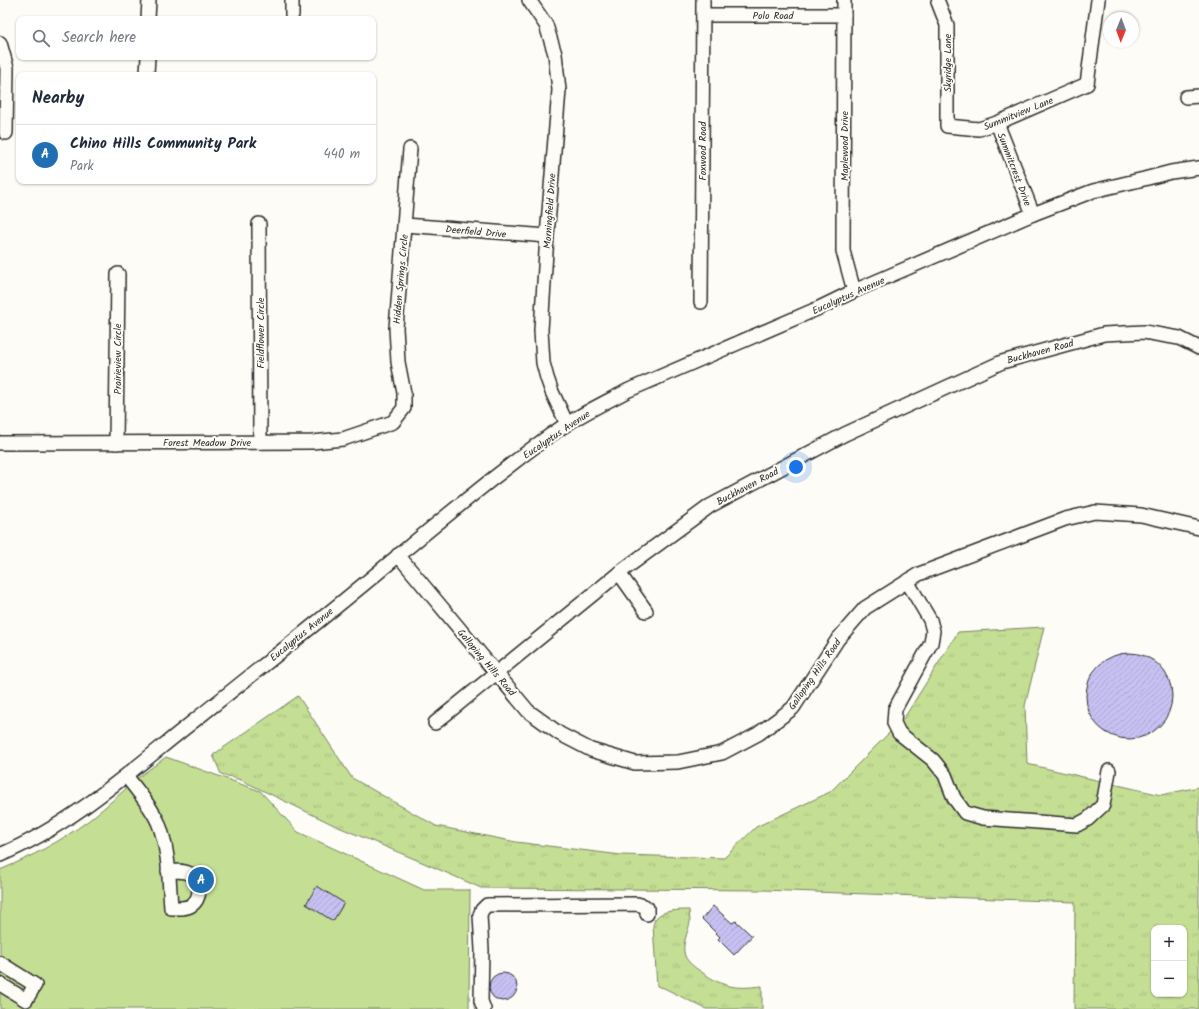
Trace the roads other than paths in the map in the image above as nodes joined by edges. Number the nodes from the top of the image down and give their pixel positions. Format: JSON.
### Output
{"nodes":[{"id":1,"x":149,"y":0,"type":"edge"},
{"id":2,"x":292,"y":0,"type":"edge"},
{"id":3,"x":529,"y":0,"type":"edge"},
{"id":4,"x":703,"y":0,"type":"edge"},
{"id":5,"x":844,"y":0,"type":"edge"},
{"id":6,"x":1098,"y":0,"type":"edge"},
{"id":7,"x":938,"y":2,"type":"dead end"},
{"id":8,"x":292,"y":15,"type":"dead end"},
{"id":9,"x":844,"y":15,"type":"junction"},
{"id":10,"x":148,"y":16,"type":"edge"},
{"id":11,"x":703,"y":16,"type":"junction"},
{"id":12,"x":0,"y":43,"type":"edge"},
{"id":13,"x":148,"y":60,"type":"edge"},
{"id":14,"x":148,"y":72,"type":"edge"},
{"id":15,"x":997,"y":123,"type":"junction"},
{"id":16,"x":947,"y":126,"type":"joint"},
{"id":17,"x":6,"y":133,"type":"dead end"},
{"id":18,"x":410,"y":149,"type":"dead end"},
{"id":19,"x":1199,"y":168,"type":"edge"},
{"id":20,"x":1033,"y":214,"type":"junction"},
{"id":21,"x":259,"y":224,"type":"dead end"},
{"id":22,"x":405,"y":225,"type":"junction"},
{"id":23,"x":547,"y":236,"type":"junction"},
{"id":24,"x":118,"y":274,"type":"dead end"},
{"id":25,"x":854,"y":291,"type":"junction"},
{"id":26,"x":701,"y":302,"type":"dead end"},
{"id":27,"x":1199,"y":348,"type":"edge"},
{"id":28,"x":404,"y":408,"type":"joint"},
{"id":29,"x":566,"y":424,"type":"junction"},
{"id":30,"x":260,"y":442,"type":"junction"},
{"id":31,"x":0,"y":443,"type":"edge"},
{"id":32,"x":116,"y":443,"type":"junction"},
{"id":33,"x":1199,"y":528,"type":"edge"},
{"id":34,"x":398,"y":555,"type":"junction"},
{"id":35,"x":619,"y":573,"type":"junction"},
{"id":36,"x":907,"y":581,"type":"junction"},
{"id":37,"x":646,"y":611,"type":"dead end"},
{"id":38,"x":497,"y":673,"type":"junction"},
{"id":39,"x":435,"y":723,"type":"dead end"},
{"id":40,"x":1110,"y":771,"type":"dead end"},
{"id":41,"x":126,"y":776,"type":"junction"},
{"id":42,"x":0,"y":855,"type":"edge"},
{"id":43,"x":168,"y":871,"type":"junction"},
{"id":44,"x":647,"y":914,"type":"dead end"},
{"id":45,"x":2,"y":969,"type":"edge"},
{"id":46,"x":0,"y":984,"type":"edge"},
{"id":47,"x":482,"y":1006,"type":"edge"}],
"edges":[{"from":1,"to":10,"type":"street"},
{"from":2,"to":8,"type":"street"},
{"from":3,"to":23,"type":"street","name":"Morningfield Drive"},
{"from":4,"to":11,"type":"street","name":"Foxwood Road"},
{"from":5,"to":9,"type":"street","name":"Maplewood Drive"},
{"from":6,"to":15,"type":"street","name":"Summitview Lane"},
{"from":7,"to":16,"type":"street","name":"Skyridge Lane"},
{"from":9,"to":11,"type":"street","name":"Polo Road"},
{"from":9,"to":25,"type":"street","name":"Maplewood Drive"},
{"from":11,"to":26,"type":"street","name":"Foxwood Road"},
{"from":12,"to":17,"type":"street"},
{"from":13,"to":14,"type":"street"},
{"from":15,"to":16,"type":"street","name":"Summitview Lane"},
{"from":15,"to":20,"type":"street","name":"Summitcrest Drive"},
{"from":18,"to":22,"type":"street","name":"Hidden Springs Circle"},
{"from":19,"to":20,"type":"street","name":"Eucalyptus Avenue"},
{"from":20,"to":25,"type":"street","name":"Eucalyptus Avenue"},
{"from":21,"to":30,"type":"street","name":"Fieldflower Circle"},
{"from":22,"to":23,"type":"street","name":"Deerfield Drive"},
{"from":22,"to":28,"type":"street","name":"Hidden Springs Circle"},
{"from":23,"to":29,"type":"street","name":"Morningfield Drive"},
{"from":24,"to":32,"type":"street","name":"Prairieview Circle"},
{"from":25,"to":29,"type":"street","name":"Eucalyptus Avenue"},
{"from":27,"to":35,"type":"street","name":"Buckhaven Road"},
{"from":28,"to":30,"type":"street","name":"Forest Meadow Drive"},
{"from":29,"to":34,"type":"street","name":"Eucalyptus Avenue"},
{"from":30,"to":32,"type":"street","name":"Forest Meadow Drive"},
{"from":31,"to":32,"type":"street","name":"Forest Meadow Drive"},
{"from":33,"to":36,"type":"street","name":"Galloping Hills Road"},
{"from":34,"to":38,"type":"street","name":"Galloping Hills Road"},
{"from":34,"to":41,"type":"street","name":"Eucalyptus Avenue"},
{"from":35,"to":37,"type":"street"},
{"from":35,"to":38,"type":"street","name":"Buckhaven Road"},
{"from":36,"to":38,"type":"street","name":"Galloping Hills Road"},
{"from":36,"to":40,"type":"street"},
{"from":38,"to":39,"type":"street","name":"Buckhaven Road"},
{"from":41,"to":42,"type":"street","name":"Eucalyptus Avenue"},
{"from":41,"to":43,"type":"street"},
{"from":43,"to":43,"type":"street"},
{"from":44,"to":47,"type":"street"},
{"from":45,"to":46,"type":"street"}]}
